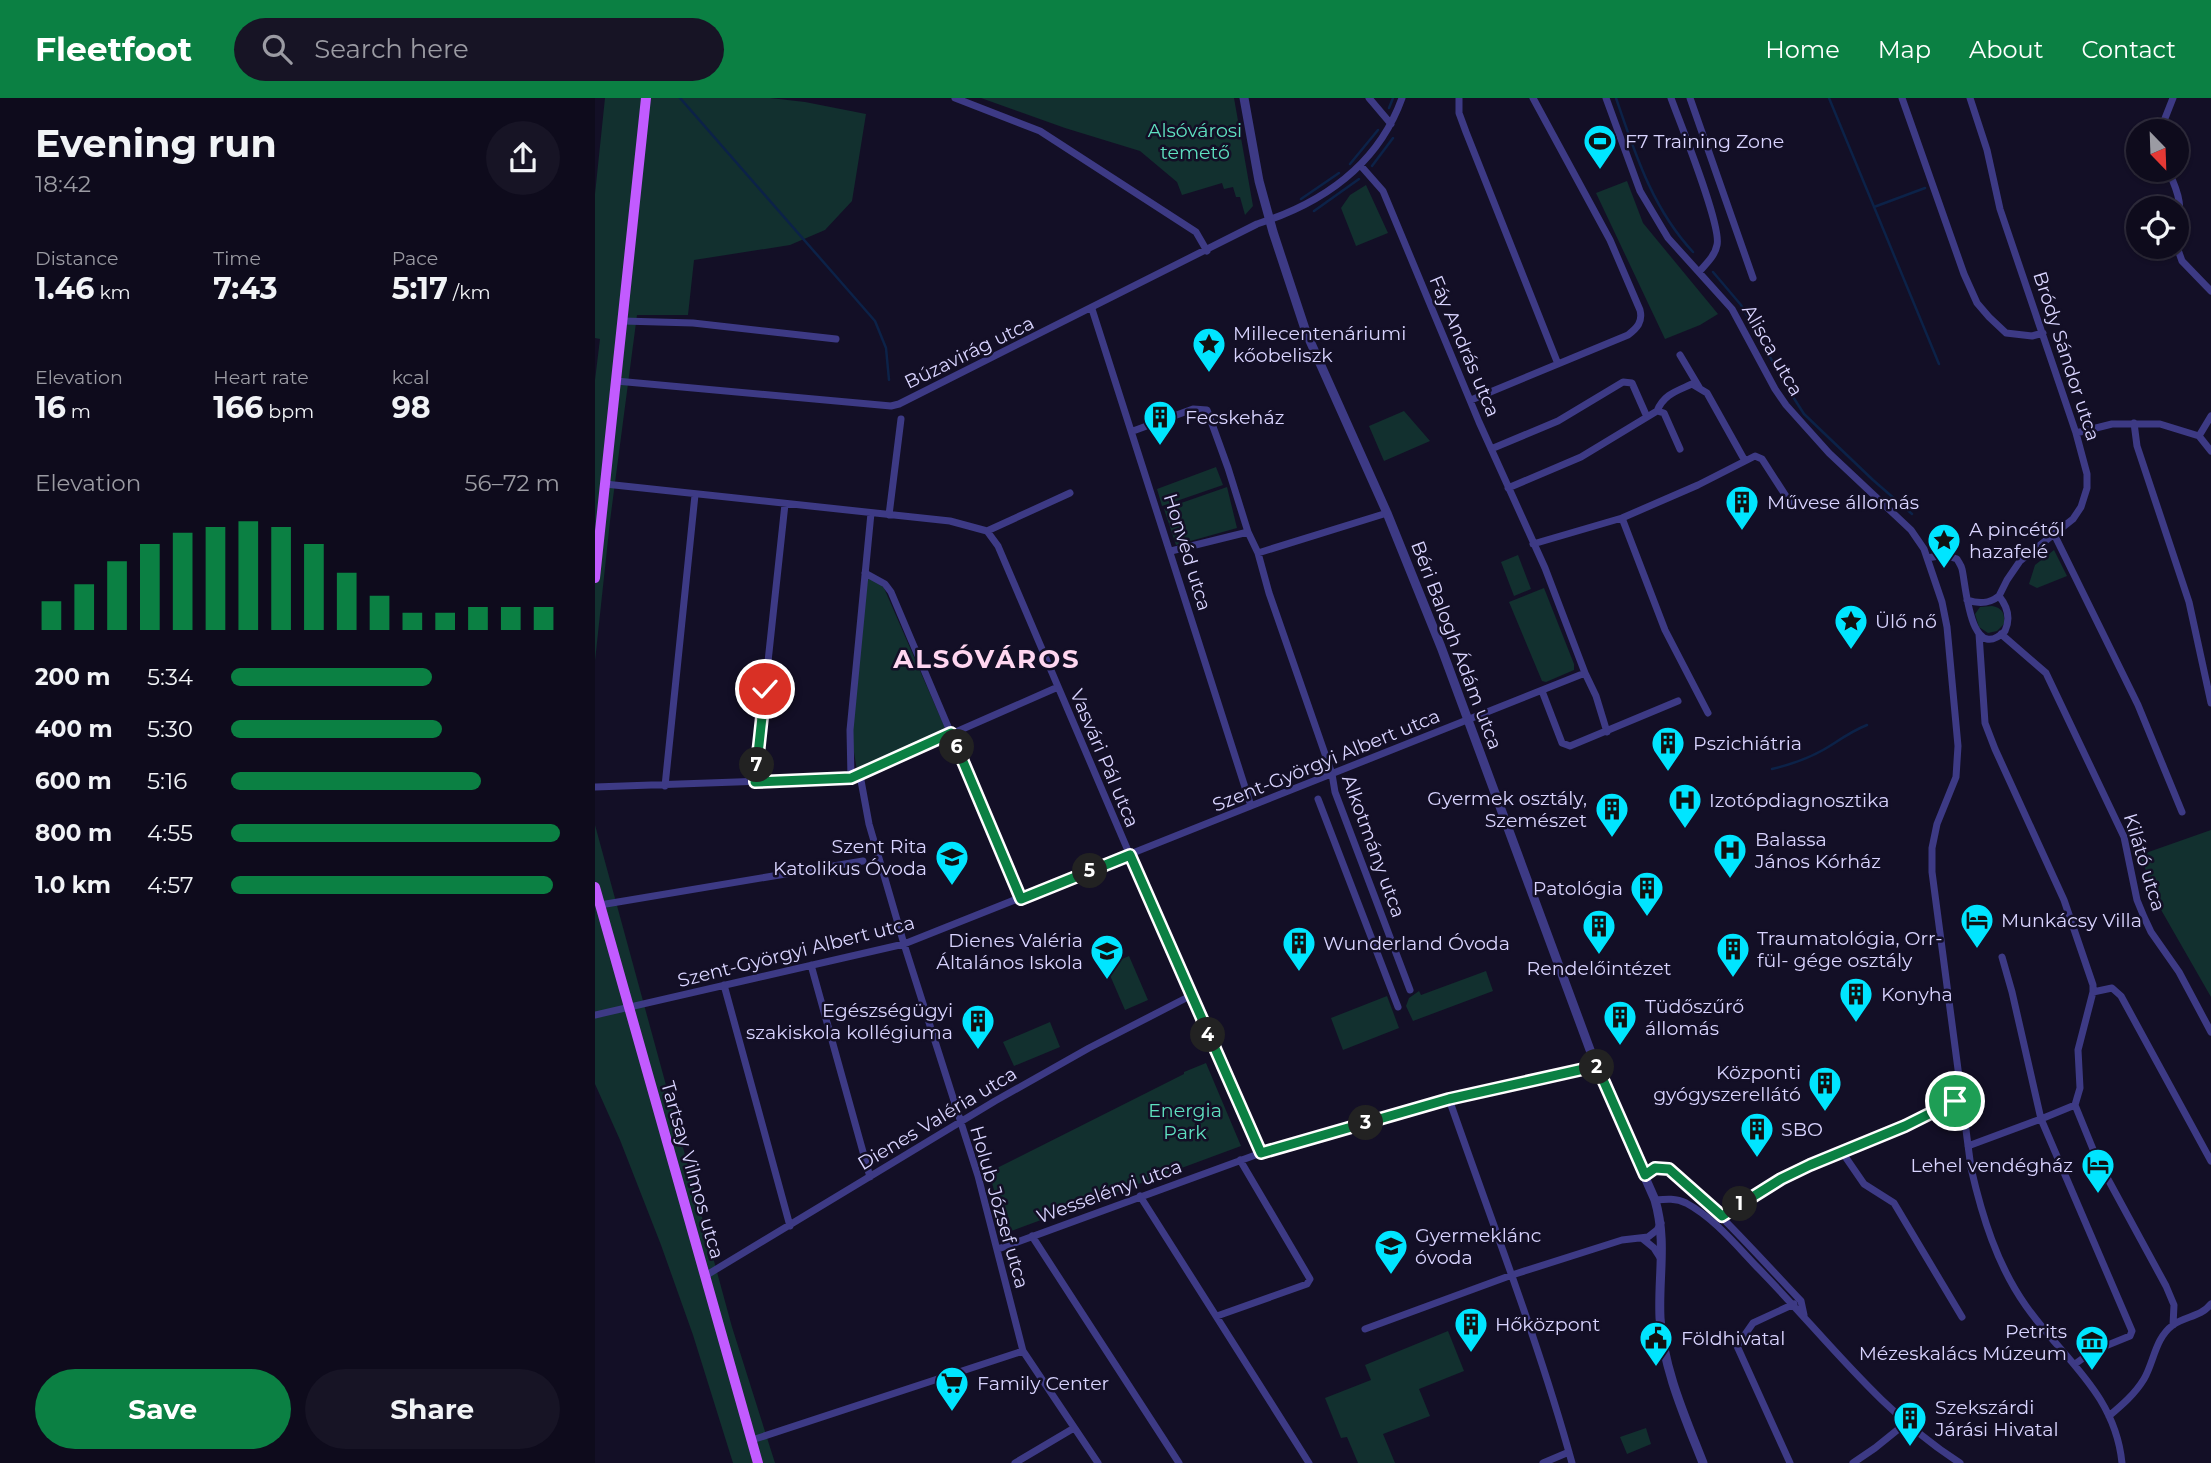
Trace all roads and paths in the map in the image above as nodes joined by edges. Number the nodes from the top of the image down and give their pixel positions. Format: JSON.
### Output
{"nodes":[{"id":1,"x":646,"y":98,"type":"edge"},
{"id":2,"x":955,"y":98,"type":"edge"},
{"id":3,"x":1244,"y":98,"type":"edge"},
{"id":4,"x":1369,"y":98,"type":"edge"},
{"id":5,"x":1402,"y":98,"type":"edge"},
{"id":6,"x":1459,"y":98,"type":"edge"},
{"id":7,"x":1533,"y":98,"type":"edge"},
{"id":8,"x":1607,"y":98,"type":"edge"},
{"id":9,"x":1671,"y":98,"type":"edge"},
{"id":10,"x":1690,"y":98,"type":"edge"},
{"id":11,"x":1902,"y":98,"type":"edge"},
{"id":12,"x":1970,"y":98,"type":"edge"},
{"id":13,"x":2173,"y":98,"type":"edge"},
{"id":14,"x":2165,"y":119,"type":"edge"},
{"id":15,"x":1391,"y":124,"type":"junction"},
{"id":16,"x":1361,"y":166,"type":"junction"},
{"id":17,"x":1270,"y":220,"type":"junction"},
{"id":18,"x":1207,"y":251,"type":"junction"},
{"id":19,"x":2181,"y":259,"type":"edge"},
{"id":20,"x":1699,"y":272,"type":"junction"},
{"id":21,"x":1753,"y":278,"type":"dead end"},
{"id":22,"x":2211,"y":291,"type":"edge"},
{"id":23,"x":1092,"y":309,"type":"junction"},
{"id":24,"x":623,"y":321,"type":"junction"},
{"id":25,"x":2043,"y":333,"type":"junction"},
{"id":26,"x":835,"y":339,"type":"dead end"},
{"id":27,"x":1680,"y":355,"type":"dead end"},
{"id":28,"x":1558,"y":364,"type":"junction"},
{"id":29,"x":616,"y":380,"type":"junction"},
{"id":30,"x":1699,"y":388,"type":"junction"},
{"id":31,"x":1471,"y":400,"type":"junction"},
{"id":32,"x":1657,"y":411,"type":"junction"},
{"id":33,"x":2211,"y":416,"type":"edge"},
{"id":34,"x":1647,"y":417,"type":"junction"},
{"id":35,"x":901,"y":419,"type":"dead end"},
{"id":36,"x":2133,"y":423,"type":"junction"},
{"id":37,"x":1133,"y":431,"type":"junction"},
{"id":38,"x":2076,"y":433,"type":"junction"},
{"id":39,"x":2199,"y":436,"type":"junction"},
{"id":40,"x":1491,"y":449,"type":"junction"},
{"id":41,"x":1680,"y":449,"type":"dead end"},
{"id":42,"x":2211,"y":451,"type":"edge"},
{"id":43,"x":1745,"y":461,"type":"junction"},
{"id":44,"x":605,"y":484,"type":"junction"},
{"id":45,"x":1508,"y":488,"type":"junction"},
{"id":46,"x":1070,"y":493,"type":"dead end"},
{"id":47,"x":695,"y":495,"type":"junction"},
{"id":48,"x":785,"y":504,"type":"junction"},
{"id":49,"x":1791,"y":504,"type":"dead end"},
{"id":50,"x":871,"y":513,"type":"junction"},
{"id":51,"x":1387,"y":513,"type":"junction"},
{"id":52,"x":889,"y":515,"type":"junction"},
{"id":53,"x":1622,"y":519,"type":"junction"},
{"id":54,"x":987,"y":531,"type":"junction"},
{"id":55,"x":1248,"y":532,"type":"junction"},
{"id":56,"x":2054,"y":534,"type":"junction"},
{"id":57,"x":1533,"y":544,"type":"junction"},
{"id":58,"x":1171,"y":551,"type":"junction"},
{"id":59,"x":1258,"y":553,"type":"junction"},
{"id":60,"x":1927,"y":558,"type":"junction"},
{"id":61,"x":865,"y":573,"type":"junction"},
{"id":62,"x":595,"y":578,"type":"edge"},
{"id":63,"x":1999,"y":596,"type":"junction"},
{"id":64,"x":1967,"y":600,"type":"junction"},
{"id":65,"x":1979,"y":634,"type":"junction"},
{"id":66,"x":2001,"y":634,"type":"junction"},
{"id":67,"x":1585,"y":673,"type":"junction"},
{"id":68,"x":1058,"y":687,"type":"junction"},
{"id":69,"x":1542,"y":691,"type":"junction"},
{"id":70,"x":1678,"y":701,"type":"dead end"},
{"id":71,"x":2211,"y":703,"type":"edge"},
{"id":72,"x":1708,"y":713,"type":"dead end"},
{"id":73,"x":1468,"y":720,"type":"junction"},
{"id":74,"x":1607,"y":732,"type":"junction"},
{"id":75,"x":951,"y":733,"type":"junction"},
{"id":76,"x":1332,"y":774,"type":"junction"},
{"id":77,"x":860,"y":775,"type":"junction"},
{"id":78,"x":851,"y":778,"type":"junction"},
{"id":79,"x":755,"y":782,"type":"junction"},
{"id":80,"x":665,"y":786,"type":"junction"},
{"id":81,"x":595,"y":787,"type":"edge"},
{"id":82,"x":1318,"y":799,"type":"dead end"},
{"id":83,"x":1251,"y":806,"type":"junction"},
{"id":84,"x":2182,"y":812,"type":"dead end"},
{"id":85,"x":1130,"y":855,"type":"junction"},
{"id":86,"x":863,"y":861,"type":"dead end"},
{"id":87,"x":595,"y":887,"type":"edge"},
{"id":88,"x":1021,"y":899,"type":"junction"},
{"id":89,"x":600,"y":905,"type":"junction"},
{"id":90,"x":904,"y":944,"type":"junction"},
{"id":91,"x":2002,"y":957,"type":"dead end"},
{"id":92,"x":811,"y":965,"type":"junction"},
{"id":93,"x":724,"y":985,"type":"junction"},
{"id":94,"x":2093,"y":988,"type":"junction"},
{"id":95,"x":1410,"y":990,"type":"dead end"},
{"id":96,"x":1190,"y":996,"type":"junction"},
{"id":97,"x":629,"y":1007,"type":"junction"},
{"id":98,"x":1398,"y":1007,"type":"dead end"},
{"id":99,"x":595,"y":1015,"type":"edge"},
{"id":100,"x":2211,"y":1032,"type":"edge"},
{"id":101,"x":1597,"y":1066,"type":"junction"},
{"id":102,"x":1962,"y":1097,"type":"junction"},
{"id":103,"x":1449,"y":1099,"type":"junction"},
{"id":104,"x":2075,"y":1105,"type":"junction"},
{"id":105,"x":2041,"y":1119,"type":"junction"},
{"id":106,"x":959,"y":1123,"type":"junction"},
{"id":107,"x":1968,"y":1146,"type":"junction"},
{"id":108,"x":1842,"y":1152,"type":"junction"},
{"id":109,"x":1261,"y":1153,"type":"junction"},
{"id":110,"x":1240,"y":1160,"type":"junction"},
{"id":111,"x":2211,"y":1161,"type":"edge"},
{"id":112,"x":1645,"y":1175,"type":"junction"},
{"id":113,"x":870,"y":1177,"type":"junction"},
{"id":114,"x":1140,"y":1196,"type":"junction"},
{"id":115,"x":1655,"y":1200,"type":"junction"},
{"id":116,"x":1722,"y":1216,"type":"junction"},
{"id":117,"x":1661,"y":1222,"type":"junction"},
{"id":118,"x":790,"y":1226,"type":"junction"},
{"id":119,"x":1032,"y":1236,"type":"junction"},
{"id":120,"x":1643,"y":1239,"type":"junction"},
{"id":121,"x":998,"y":1249,"type":"junction"},
{"id":122,"x":1661,"y":1260,"type":"junction"},
{"id":123,"x":1512,"y":1275,"type":"junction"},
{"id":124,"x":705,"y":1276,"type":"junction"},
{"id":125,"x":1794,"y":1304,"type":"junction"},
{"id":126,"x":2211,"y":1304,"type":"edge"},
{"id":127,"x":1804,"y":1315,"type":"junction"},
{"id":128,"x":1217,"y":1316,"type":"junction"},
{"id":129,"x":1962,"y":1317,"type":"dead end"},
{"id":130,"x":2173,"y":1325,"type":"junction"},
{"id":131,"x":1365,"y":1329,"type":"dead end"},
{"id":132,"x":1023,"y":1351,"type":"junction"},
{"id":133,"x":2075,"y":1364,"type":"junction"},
{"id":134,"x":2109,"y":1416,"type":"junction"},
{"id":135,"x":1906,"y":1423,"type":"junction"},
{"id":136,"x":1074,"y":1428,"type":"junction"},
{"id":137,"x":752,"y":1440,"type":"junction"},
{"id":138,"x":1569,"y":1452,"type":"junction"},
{"id":139,"x":758,"y":1463,"type":"edge"},
{"id":140,"x":1015,"y":1463,"type":"edge"},
{"id":141,"x":1098,"y":1463,"type":"edge"},
{"id":142,"x":1179,"y":1463,"type":"edge"},
{"id":143,"x":1309,"y":1463,"type":"edge"},
{"id":144,"x":1543,"y":1463,"type":"edge"},
{"id":145,"x":1572,"y":1463,"type":"edge"},
{"id":146,"x":1703,"y":1463,"type":"edge"},
{"id":147,"x":1790,"y":1463,"type":"edge"},
{"id":148,"x":1853,"y":1463,"type":"edge"},
{"id":149,"x":1960,"y":1463,"type":"edge"},
{"id":150,"x":2122,"y":1463,"type":"edge"}],
"edges":[{"from":1,"to":24,"type":"main road"},
{"from":2,"to":18,"type":"street"},
{"from":3,"to":17,"type":"street","name":"Béri Balogh Ádám utca"},
{"from":4,"to":15,"type":"street"},
{"from":5,"to":15,"type":"street","name":"Búzavirág utca"},
{"from":6,"to":28,"type":"street"},
{"from":7,"to":28,"type":"street"},
{"from":8,"to":20,"type":"street","name":"Alisca utca"},
{"from":9,"to":20,"type":"street"},
{"from":10,"to":21,"type":"street"},
{"from":11,"to":25,"type":"street"},
{"from":12,"to":25,"type":"street","name":"Bródy Sándor utca"},
{"from":13,"to":14,"type":"street"},
{"from":15,"to":16,"type":"street","name":"Búzavirág utca"},
{"from":16,"to":17,"type":"street","name":"Búzavirág utca"},
{"from":16,"to":31,"type":"street","name":"Fáy András utca"},
{"from":17,"to":18,"type":"street","name":"Búzavirág utca"},
{"from":17,"to":51,"type":"street","name":"Béri Balogh Ádám utca"},
{"from":18,"to":23,"type":"street","name":"Búzavirág utca"},
{"from":19,"to":22,"type":"street"},
{"from":20,"to":60,"type":"street","name":"Alisca utca"},
{"from":23,"to":29,"type":"street","name":"Búzavirág utca"},
{"from":23,"to":37,"type":"street","name":"Honvéd utca"},
{"from":24,"to":26,"type":"street"},
{"from":24,"to":29,"type":"main road"},
{"from":25,"to":38,"type":"street","name":"Bródy Sándor utca"},
{"from":27,"to":30,"type":"street"},
{"from":28,"to":31,"type":"street"},
{"from":29,"to":44,"type":"main road"},
{"from":30,"to":32,"type":"street"},
{"from":30,"to":43,"type":"street"},
{"from":31,"to":40,"type":"street","name":"Fáy András utca"},
{"from":32,"to":34,"type":"street"},
{"from":32,"to":41,"type":"street"},
{"from":33,"to":39,"type":"street"},
{"from":34,"to":40,"type":"street"},
{"from":34,"to":45,"type":"street"},
{"from":35,"to":52,"type":"street"},
{"from":36,"to":38,"type":"street"},
{"from":36,"to":39,"type":"street"},
{"from":36,"to":71,"type":"street"},
{"from":37,"to":55,"type":"street"},
{"from":37,"to":58,"type":"street","name":"Honvéd utca"},
{"from":38,"to":56,"type":"street","name":"Bródy Sándor utca"},
{"from":39,"to":42,"type":"street"},
{"from":40,"to":45,"type":"street","name":"Fáy András utca"},
{"from":43,"to":49,"type":"street"},
{"from":43,"to":53,"type":"street"},
{"from":44,"to":47,"type":"street"},
{"from":44,"to":62,"type":"main road"},
{"from":45,"to":57,"type":"street","name":"Fáy András utca"},
{"from":46,"to":54,"type":"street"},
{"from":47,"to":48,"type":"street"},
{"from":47,"to":80,"type":"street"},
{"from":48,"to":50,"type":"street"},
{"from":48,"to":79,"type":"street"},
{"from":50,"to":52,"type":"street"},
{"from":50,"to":61,"type":"street"},
{"from":51,"to":59,"type":"street"},
{"from":51,"to":73,"type":"street","name":"Béri Balogh Ádám utca"},
{"from":52,"to":54,"type":"street"},
{"from":53,"to":57,"type":"street"},
{"from":53,"to":72,"type":"street"},
{"from":54,"to":68,"type":"street","name":"Vasvári Pál utca"},
{"from":55,"to":58,"type":"street"},
{"from":55,"to":59,"type":"street","name":"Alkotmány utca"},
{"from":56,"to":63,"type":"street","name":"Bródy Sándor utca"},
{"from":56,"to":84,"type":"street"},
{"from":57,"to":67,"type":"street","name":"Fáy András utca"},
{"from":58,"to":83,"type":"street","name":"Honvéd utca"},
{"from":59,"to":76,"type":"street","name":"Alkotmány utca"},
{"from":60,"to":64,"type":"street"},
{"from":60,"to":102,"type":"street","name":"Alisca utca"},
{"from":61,"to":75,"type":"street"},
{"from":61,"to":78,"type":"street"},
{"from":63,"to":64,"type":"street"},
{"from":63,"to":66,"type":"street"},
{"from":64,"to":65,"type":"street"},
{"from":65,"to":66,"type":"street"},
{"from":65,"to":94,"type":"street"},
{"from":66,"to":100,"type":"street","name":"Kilátó utca"},
{"from":67,"to":69,"type":"street","name":"Szent-Györgyi Albert utca"},
{"from":67,"to":74,"type":"street","name":"Fáy András utca"},
{"from":68,"to":75,"type":"street"},
{"from":68,"to":85,"type":"street","name":"Vasvári Pál utca"},
{"from":69,"to":73,"type":"street","name":"Szent-Györgyi Albert utca"},
{"from":69,"to":74,"type":"street"},
{"from":70,"to":74,"type":"street"},
{"from":73,"to":76,"type":"street","name":"Szent-Györgyi Albert utca"},
{"from":73,"to":101,"type":"street","name":"Béri Balogh Ádám utca"},
{"from":75,"to":77,"type":"street"},
{"from":75,"to":88,"type":"street"},
{"from":76,"to":83,"type":"street","name":"Szent-Györgyi Albert utca"},
{"from":76,"to":95,"type":"street","name":"Alkotmány utca"},
{"from":77,"to":78,"type":"street"},
{"from":77,"to":90,"type":"street","name":"Holub József utca"},
{"from":78,"to":79,"type":"street"},
{"from":79,"to":80,"type":"street"},
{"from":80,"to":81,"type":"street"},
{"from":82,"to":98,"type":"street","name":"Alkotmány utca"},
{"from":83,"to":85,"type":"street","name":"Szent-Györgyi Albert utca"},
{"from":85,"to":88,"type":"street","name":"Szent-Györgyi Albert utca"},
{"from":85,"to":96,"type":"street","name":"Vasvári Pál utca"},
{"from":86,"to":89,"type":"street"},
{"from":87,"to":89,"type":"main road","name":"Tartsay Vilmos utca"},
{"from":88,"to":90,"type":"street","name":"Szent-Györgyi Albert utca"},
{"from":89,"to":97,"type":"main road","name":"Tartsay Vilmos utca"},
{"from":90,"to":92,"type":"street","name":"Szent-Györgyi Albert utca"},
{"from":90,"to":106,"type":"street","name":"Holub József utca"},
{"from":91,"to":105,"type":"street"},
{"from":92,"to":93,"type":"street","name":"Szent-Györgyi Albert utca"},
{"from":92,"to":113,"type":"street"},
{"from":93,"to":97,"type":"street","name":"Szent-Györgyi Albert utca"},
{"from":93,"to":118,"type":"street"},
{"from":94,"to":104,"type":"street"},
{"from":94,"to":111,"type":"street"},
{"from":96,"to":106,"type":"street","name":"Dienes Valéria utca"},
{"from":96,"to":109,"type":"street","name":"Vasvári Pál utca"},
{"from":97,"to":99,"type":"street","name":"Szent-Györgyi Albert utca"},
{"from":97,"to":124,"type":"main road","name":"Tartsay Vilmos utca"},
{"from":101,"to":103,"type":"street","name":"Wesselényi utca"},
{"from":101,"to":112,"type":"street","name":"Béri Balogh Ádám utca"},
{"from":102,"to":107,"type":"street","name":"Alisca utca"},
{"from":102,"to":108,"type":"street"},
{"from":103,"to":109,"type":"street","name":"Wesselényi utca"},
{"from":103,"to":123,"type":"street"},
{"from":104,"to":105,"type":"street"},
{"from":104,"to":130,"type":"street"},
{"from":105,"to":107,"type":"street"},
{"from":105,"to":133,"type":"street"},
{"from":106,"to":113,"type":"street","name":"Dienes Valéria utca"},
{"from":106,"to":121,"type":"street","name":"Holub József utca"},
{"from":107,"to":133,"type":"street","name":"Alisca utca"},
{"from":108,"to":116,"type":"street"},
{"from":108,"to":129,"type":"street"},
{"from":109,"to":110,"type":"street","name":"Wesselényi utca"},
{"from":110,"to":114,"type":"street","name":"Wesselényi utca"},
{"from":110,"to":128,"type":"street"},
{"from":112,"to":115,"type":"street","name":"Béri Balogh Ádám utca"},
{"from":112,"to":116,"type":"street"},
{"from":113,"to":118,"type":"street","name":"Dienes Valéria utca"},
{"from":114,"to":119,"type":"street","name":"Wesselényi utca"},
{"from":114,"to":128,"type":"street"},
{"from":115,"to":117,"type":"street","name":"Béri Balogh Ádám utca"},
{"from":115,"to":125,"type":"street"},
{"from":116,"to":127,"type":"street"},
{"from":117,"to":120,"type":"street"},
{"from":117,"to":122,"type":"street","name":"Béri Balogh Ádám utca"},
{"from":118,"to":124,"type":"street","name":"Dienes Valéria utca"},
{"from":119,"to":121,"type":"street","name":"Wesselényi utca"},
{"from":119,"to":142,"type":"street"},
{"from":120,"to":122,"type":"street"},
{"from":120,"to":123,"type":"street"},
{"from":121,"to":132,"type":"street","name":"Holub József utca"},
{"from":122,"to":146,"type":"street","name":"Béri Balogh Ádám utca"},
{"from":123,"to":131,"type":"street"},
{"from":123,"to":138,"type":"street"},
{"from":124,"to":137,"type":"main road","name":"Tartsay Vilmos utca"},
{"from":125,"to":127,"type":"street"},
{"from":125,"to":147,"type":"street"},
{"from":126,"to":130,"type":"street"},
{"from":127,"to":135,"type":"street"},
{"from":128,"to":143,"type":"street"},
{"from":130,"to":134,"type":"street"},
{"from":132,"to":136,"type":"street","name":"Holub József utca"},
{"from":132,"to":137,"type":"street"},
{"from":133,"to":134,"type":"street","name":"Alisca utca"},
{"from":134,"to":150,"type":"street","name":"Alisca utca"},
{"from":135,"to":148,"type":"street"},
{"from":135,"to":149,"type":"street"},
{"from":136,"to":140,"type":"street"},
{"from":136,"to":141,"type":"street","name":"Holub József utca"},
{"from":137,"to":139,"type":"main road","name":"Tartsay Vilmos utca"},
{"from":138,"to":144,"type":"street"},
{"from":138,"to":145,"type":"street"}]}
